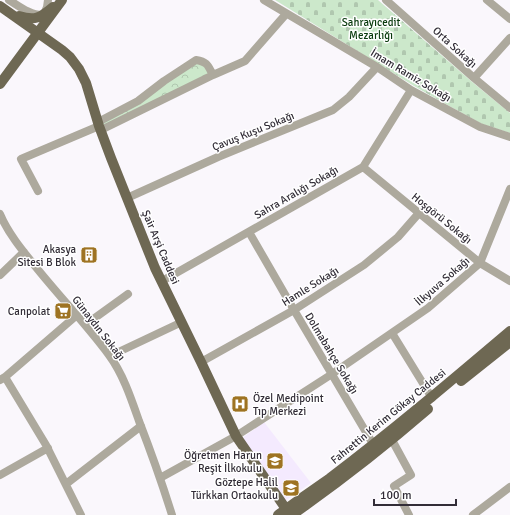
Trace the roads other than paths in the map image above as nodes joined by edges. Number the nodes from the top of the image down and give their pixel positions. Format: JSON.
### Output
{"nodes":[{"id":1,"x":9,"y":0,"type":"edge"},
{"id":2,"x":48,"y":0,"type":"edge"},
{"id":3,"x":62,"y":0,"type":"edge"},
{"id":4,"x":264,"y":0,"type":"edge"},
{"id":5,"x":386,"y":0,"type":"edge"},
{"id":6,"x":487,"y":0,"type":"edge"},
{"id":7,"x":0,"y":6,"type":"edge"},
{"id":8,"x":11,"y":13,"type":"junction"},
{"id":9,"x":286,"y":14,"type":"junction"},
{"id":10,"x":43,"y":15,"type":"junction"},
{"id":11,"x":510,"y":19,"type":"edge"},
{"id":12,"x":39,"y":33,"type":"junction"},
{"id":13,"x":510,"y":38,"type":"edge"},
{"id":14,"x":19,"y":59,"type":"junction"},
{"id":15,"x":377,"y":68,"type":"junction"},
{"id":16,"x":213,"y":75,"type":"junction"},
{"id":17,"x":474,"y":78,"type":"junction"},
{"id":18,"x":0,"y":84,"type":"edge"},
{"id":19,"x":411,"y":90,"type":"junction"},
{"id":20,"x":510,"y":108,"type":"edge"},
{"id":21,"x":99,"y":126,"type":"junction"},
{"id":22,"x":510,"y":137,"type":"edge"},
{"id":23,"x":363,"y":167,"type":"junction"},
{"id":24,"x":510,"y":189,"type":"edge"},
{"id":25,"x":38,"y":191,"type":"dead end"},
{"id":26,"x":127,"y":198,"type":"junction"},
{"id":27,"x":419,"y":213,"type":"junction"},
{"id":28,"x":0,"y":214,"type":"edge"},
{"id":29,"x":249,"y":232,"type":"junction"},
{"id":30,"x":24,"y":252,"type":"junction"},
{"id":31,"x":480,"y":263,"type":"junction"},
{"id":32,"x":0,"y":275,"type":"edge"},
{"id":33,"x":162,"y":281,"type":"junction"},
{"id":34,"x":510,"y":281,"type":"edge"},
{"id":35,"x":128,"y":294,"type":"dead end"},
{"id":36,"x":294,"y":310,"type":"junction"},
{"id":37,"x":77,"y":315,"type":"junction"},
{"id":38,"x":182,"y":322,"type":"junction"},
{"id":39,"x":85,"y":325,"type":"junction"},
{"id":40,"x":510,"y":331,"type":"edge"},
{"id":41,"x":392,"y":333,"type":"junction"},
{"id":42,"x":510,"y":342,"type":"edge"},
{"id":43,"x":110,"y":356,"type":"junction"},
{"id":44,"x":201,"y":362,"type":"junction"},
{"id":45,"x":332,"y":374,"type":"junction"},
{"id":46,"x":2,"y":379,"type":"edge"},
{"id":47,"x":432,"y":398,"type":"junction"},
{"id":48,"x":141,"y":426,"type":"junction"},
{"id":49,"x":236,"y":436,"type":"junction"},
{"id":50,"x":392,"y":440,"type":"junction"},
{"id":51,"x":373,"y":444,"type":"junction"},
{"id":52,"x":48,"y":448,"type":"junction"},
{"id":53,"x":0,"y":475,"type":"edge"},
{"id":54,"x":160,"y":478,"type":"junction"},
{"id":55,"x":66,"y":484,"type":"junction"},
{"id":56,"x":510,"y":488,"type":"edge"},
{"id":57,"x":286,"y":514,"type":"edge"},
{"id":58,"x":81,"y":515,"type":"edge"},
{"id":59,"x":172,"y":515,"type":"edge"},
{"id":60,"x":409,"y":515,"type":"edge"},
{"id":61,"x":473,"y":515,"type":"edge"}],
"edges":[{"from":1,"to":10,"type":"street"},
{"from":2,"to":10,"type":"street"},
{"from":3,"to":10,"type":"main road"},
{"from":3,"to":12,"type":"main road"},
{"from":4,"to":9,"type":"street","name":"İmam Ramiz Sokağı"},
{"from":5,"to":17,"type":"street","name":"Orta Sokağı"},
{"from":6,"to":11,"type":"street"},
{"from":7,"to":8,"type":"main road","name":"Şair Arşi Caddesi"},
{"from":8,"to":10,"type":"main road"},
{"from":8,"to":12,"type":"main road","name":"Şair Arşi Caddesi"},
{"from":8,"to":14,"type":"main road"},
{"from":9,"to":15,"type":"street","name":"İmam Ramiz Sokağı"},
{"from":9,"to":16,"type":"street"},
{"from":12,"to":14,"type":"main road"},
{"from":12,"to":21,"type":"main road","name":"Şair Arşi Caddesi"},
{"from":13,"to":17,"type":"street"},
{"from":14,"to":18,"type":"main road"},
{"from":15,"to":19,"type":"street","name":"İmam Ramiz Sokağı"},
{"from":15,"to":26,"type":"street","name":"Çavuş Kuşu Sokağı"},
{"from":16,"to":21,"type":"street"},
{"from":16,"to":21,"type":"street"},
{"from":17,"to":20,"type":"street","name":"Orta Sokağı"},
{"from":19,"to":22,"type":"street","name":"İmam Ramiz Sokağı"},
{"from":19,"to":23,"type":"street","name":"Sahra Aralığı Sokağı"},
{"from":21,"to":25,"type":"street"},
{"from":21,"to":26,"type":"main road","name":"Şair Arşi Caddesi"},
{"from":23,"to":27,"type":"street","name":"Hoşgörü Sokağı"},
{"from":23,"to":29,"type":"street","name":"Sahra Aralığı Sokağı"},
{"from":24,"to":31,"type":"street","name":"İlkyuva Sokağı"},
{"from":26,"to":33,"type":"main road","name":"Şair Arşi Caddesi"},
{"from":27,"to":31,"type":"street","name":"Hoşgörü Sokağı"},
{"from":27,"to":36,"type":"street","name":"Hamle Sokağı"},
{"from":28,"to":30,"type":"street","name":"Günaydın Sokağı"},
{"from":29,"to":33,"type":"street","name":"Sahra Aralığı Sokağı"},
{"from":29,"to":36,"type":"street","name":"Dolmabahçe Sokağı"},
{"from":30,"to":32,"type":"street"},
{"from":30,"to":37,"type":"street","name":"Günaydın Sokağı"},
{"from":31,"to":34,"type":"street","name":"Hoşgörü Sokağı"},
{"from":31,"to":41,"type":"street","name":"İlkyuva Sokağı"},
{"from":33,"to":38,"type":"main road","name":"Şair Arşi Caddesi"},
{"from":35,"to":39,"type":"street"},
{"from":36,"to":44,"type":"street","name":"Hamle Sokağı"},
{"from":36,"to":45,"type":"street","name":"Dolmabahçe Sokağı"},
{"from":37,"to":39,"type":"street","name":"Günaydın Sokağı"},
{"from":37,"to":46,"type":"street"},
{"from":38,"to":43,"type":"street"},
{"from":38,"to":44,"type":"main road","name":"Şair Arşi Caddesi"},
{"from":39,"to":43,"type":"street","name":"Günaydın Sokağı"},
{"from":40,"to":47,"type":"main road","name":"Fahrettin Kerim Gökay Caddesi"},
{"from":41,"to":45,"type":"street","name":"İlkyuva Sokağı"},
{"from":41,"to":47,"type":"street"},
{"from":42,"to":50,"type":"main road","name":"Fahrettin Kerim Gökay Caddesi"},
{"from":43,"to":48,"type":"street","name":"Günaydın Sokağı"},
{"from":44,"to":49,"type":"main road","name":"Şair Arşi Caddesi"},
{"from":45,"to":49,"type":"street","name":"İlkyuva Sokağı"},
{"from":45,"to":51,"type":"street","name":"Dolmabahçe Sokağı"},
{"from":46,"to":52,"type":"street"},
{"from":47,"to":51,"type":"main road","name":"Fahrettin Kerim Gökay Caddesi"},
{"from":48,"to":54,"type":"street","name":"Günaydın Sokağı"},
{"from":48,"to":55,"type":"street"},
{"from":49,"to":54,"type":"street","name":"İlkyuva Sokağı"},
{"from":49,"to":57,"type":"main road","name":"Şair Arşi Caddesi"},
{"from":50,"to":57,"type":"main road","name":"Fahrettin Kerim Gökay Caddesi"},
{"from":50,"to":60,"type":"street"},
{"from":51,"to":57,"type":"main road","name":"Fahrettin Kerim Gökay Caddesi"},
{"from":52,"to":53,"type":"street"},
{"from":52,"to":55,"type":"street"},
{"from":54,"to":59,"type":"street","name":"Günaydın Sokağı"},
{"from":55,"to":58,"type":"street"},
{"from":56,"to":61,"type":"street"}]}
